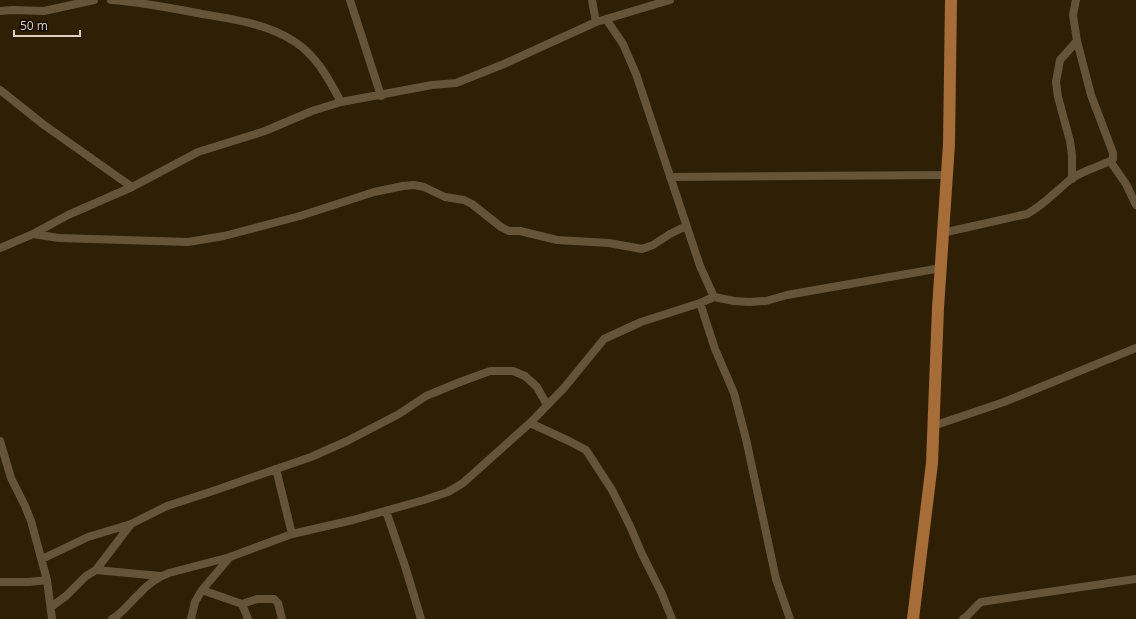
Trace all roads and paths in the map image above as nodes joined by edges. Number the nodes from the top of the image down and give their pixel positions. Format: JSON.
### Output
{"nodes":[{"id":1,"x":94,"y":0,"type":"edge"},
{"id":2,"x":111,"y":0,"type":"edge"},
{"id":3,"x":350,"y":0,"type":"edge"},
{"id":4,"x":592,"y":0,"type":"edge"},
{"id":5,"x":670,"y":0,"type":"edge"},
{"id":6,"x":951,"y":0,"type":"edge"},
{"id":7,"x":1076,"y":0,"type":"edge"},
{"id":8,"x":156,"y":3,"type":"edge"},
{"id":9,"x":0,"y":11,"type":"edge"},
{"id":10,"x":606,"y":19,"type":"junction"},
{"id":11,"x":596,"y":22,"type":"junction"},
{"id":12,"x":1077,"y":41,"type":"junction"},
{"id":13,"x":0,"y":90,"type":"edge"},
{"id":14,"x":381,"y":96,"type":"junction"},
{"id":15,"x":341,"y":102,"type":"junction"},
{"id":16,"x":1110,"y":161,"type":"junction"},
{"id":17,"x":947,"y":175,"type":"junction"},
{"id":18,"x":670,"y":177,"type":"junction"},
{"id":19,"x":1072,"y":179,"type":"junction"},
{"id":20,"x":132,"y":187,"type":"junction"},
{"id":21,"x":1136,"y":205,"type":"edge"},
{"id":22,"x":686,"y":226,"type":"junction"},
{"id":23,"x":942,"y":233,"type":"junction"},
{"id":24,"x":33,"y":234,"type":"junction"},
{"id":25,"x":0,"y":248,"type":"edge"},
{"id":26,"x":940,"y":268,"type":"junction"},
{"id":27,"x":714,"y":297,"type":"junction"},
{"id":28,"x":700,"y":303,"type":"junction"},
{"id":29,"x":1136,"y":348,"type":"edge"},
{"id":30,"x":547,"y":405,"type":"junction"},
{"id":31,"x":530,"y":423,"type":"junction"},
{"id":32,"x":933,"y":426,"type":"junction"},
{"id":33,"x":0,"y":441,"type":"edge"},
{"id":34,"x":276,"y":469,"type":"junction"},
{"id":35,"x":386,"y":511,"type":"junction"},
{"id":36,"x":131,"y":524,"type":"junction"},
{"id":37,"x":292,"y":534,"type":"junction"},
{"id":38,"x":230,"y":557,"type":"junction"},
{"id":39,"x":42,"y":559,"type":"junction"},
{"id":40,"x":96,"y":570,"type":"junction"},
{"id":41,"x":160,"y":576,"type":"junction"},
{"id":42,"x":1136,"y":578,"type":"edge"},
{"id":43,"x":47,"y":580,"type":"junction"},
{"id":44,"x":0,"y":582,"type":"edge"},
{"id":45,"x":202,"y":590,"type":"junction"},
{"id":46,"x":242,"y":604,"type":"junction"},
{"id":47,"x":51,"y":607,"type":"junction"},
{"id":48,"x":52,"y":619,"type":"edge"},
{"id":49,"x":112,"y":619,"type":"edge"},
{"id":50,"x":191,"y":619,"type":"edge"},
{"id":51,"x":248,"y":619,"type":"edge"},
{"id":52,"x":282,"y":619,"type":"edge"},
{"id":53,"x":421,"y":619,"type":"edge"},
{"id":54,"x":672,"y":619,"type":"edge"},
{"id":55,"x":790,"y":619,"type":"edge"},
{"id":56,"x":914,"y":619,"type":"edge"},
{"id":57,"x":963,"y":619,"type":"edge"}],
"edges":[{"from":1,"to":9,"type":"street"},
{"from":2,"to":8,"type":"street"},
{"from":3,"to":14,"type":"street"},
{"from":4,"to":11,"type":"street"},
{"from":5,"to":10,"type":"street"},
{"from":6,"to":17,"type":"main road"},
{"from":7,"to":12,"type":"street"},
{"from":8,"to":15,"type":"street"},
{"from":10,"to":11,"type":"street"},
{"from":10,"to":18,"type":"street"},
{"from":11,"to":14,"type":"street"},
{"from":12,"to":16,"type":"street"},
{"from":12,"to":19,"type":"street"},
{"from":13,"to":20,"type":"street"},
{"from":14,"to":15,"type":"street"},
{"from":15,"to":20,"type":"street"},
{"from":16,"to":19,"type":"street"},
{"from":16,"to":21,"type":"street"},
{"from":17,"to":18,"type":"street"},
{"from":17,"to":23,"type":"main road"},
{"from":18,"to":22,"type":"street"},
{"from":19,"to":23,"type":"street"},
{"from":20,"to":24,"type":"street"},
{"from":22,"to":24,"type":"street"},
{"from":22,"to":27,"type":"street"},
{"from":23,"to":26,"type":"main road"},
{"from":24,"to":25,"type":"street"},
{"from":26,"to":27,"type":"street"},
{"from":26,"to":32,"type":"main road"},
{"from":27,"to":28,"type":"street"},
{"from":28,"to":30,"type":"street"},
{"from":28,"to":55,"type":"street"},
{"from":29,"to":32,"type":"street"},
{"from":30,"to":31,"type":"street"},
{"from":30,"to":34,"type":"street"},
{"from":31,"to":35,"type":"street"},
{"from":31,"to":54,"type":"street"},
{"from":32,"to":56,"type":"main road"},
{"from":33,"to":39,"type":"street"},
{"from":34,"to":36,"type":"street"},
{"from":34,"to":37,"type":"street"},
{"from":35,"to":37,"type":"street"},
{"from":35,"to":53,"type":"street"},
{"from":36,"to":39,"type":"street"},
{"from":36,"to":40,"type":"street"},
{"from":37,"to":38,"type":"street"},
{"from":38,"to":41,"type":"street"},
{"from":38,"to":45,"type":"street"},
{"from":39,"to":43,"type":"street"},
{"from":40,"to":41,"type":"street"},
{"from":40,"to":47,"type":"street"},
{"from":41,"to":49,"type":"street"},
{"from":42,"to":57,"type":"street"},
{"from":43,"to":44,"type":"street"},
{"from":43,"to":47,"type":"street"},
{"from":45,"to":46,"type":"street"},
{"from":45,"to":50,"type":"street"},
{"from":46,"to":51,"type":"street"},
{"from":46,"to":52,"type":"street"},
{"from":47,"to":48,"type":"street"}]}
